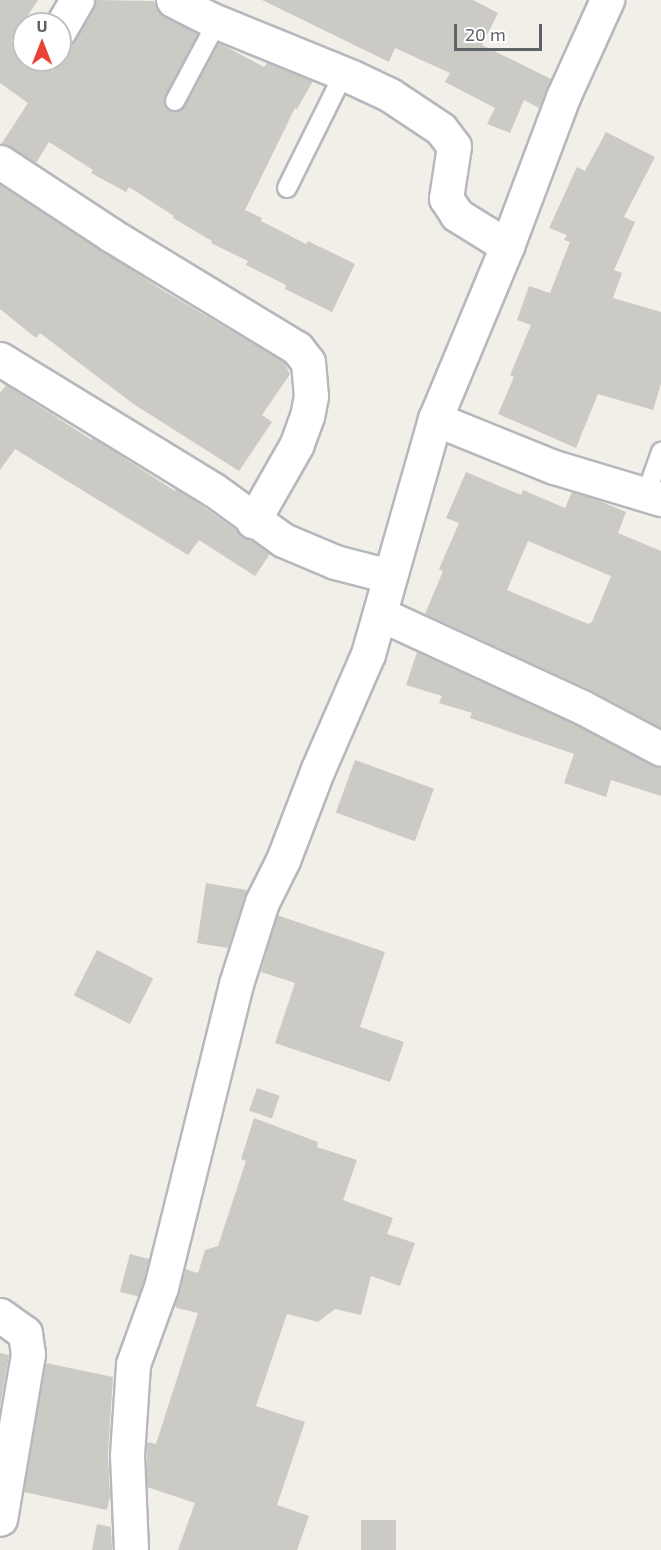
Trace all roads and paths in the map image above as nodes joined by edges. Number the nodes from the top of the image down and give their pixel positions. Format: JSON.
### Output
{"nodes":[{"id":1,"x":173,"y":0,"type":"edge"},
{"id":2,"x":607,"y":0,"type":"edge"},
{"id":3,"x":217,"y":22,"type":"junction"},
{"id":4,"x":344,"y":73,"type":"junction"},
{"id":5,"x":175,"y":101,"type":"dead end"},
{"id":6,"x":0,"y":162,"type":"edge"},
{"id":7,"x":288,"y":188,"type":"dead end"},
{"id":8,"x":507,"y":246,"type":"junction"},
{"id":9,"x":0,"y":359,"type":"edge"},
{"id":10,"x":435,"y":419,"type":"junction"},
{"id":11,"x":661,"y":452,"type":"edge"},
{"id":12,"x":654,"y":496,"type":"edge"},
{"id":13,"x":253,"y":521,"type":"junction"},
{"id":14,"x":389,"y":576,"type":"junction"},
{"id":15,"x":380,"y":614,"type":"junction"},
{"id":16,"x":661,"y":749,"type":"edge"},
{"id":17,"x":0,"y":1315,"type":"edge"},
{"id":18,"x":4,"y":1459,"type":"edge"},
{"id":19,"x":0,"y":1519,"type":"edge"},
{"id":20,"x":131,"y":1550,"type":"edge"}],
"edges":[{"from":1,"to":3,"type":"street"},
{"from":2,"to":8,"type":"street"},
{"from":3,"to":4,"type":"street"},
{"from":3,"to":5,"type":"lane"},
{"from":4,"to":7,"type":"lane"},
{"from":4,"to":8,"type":"street"},
{"from":6,"to":13,"type":"street"},
{"from":8,"to":10,"type":"street"},
{"from":9,"to":13,"type":"street"},
{"from":10,"to":12,"type":"street"},
{"from":10,"to":14,"type":"street"},
{"from":11,"to":12,"type":"lane"},
{"from":13,"to":14,"type":"street"},
{"from":14,"to":15,"type":"street"},
{"from":15,"to":16,"type":"street"},
{"from":15,"to":20,"type":"street"},
{"from":17,"to":18,"type":"street"},
{"from":18,"to":19,"type":"street"}]}
